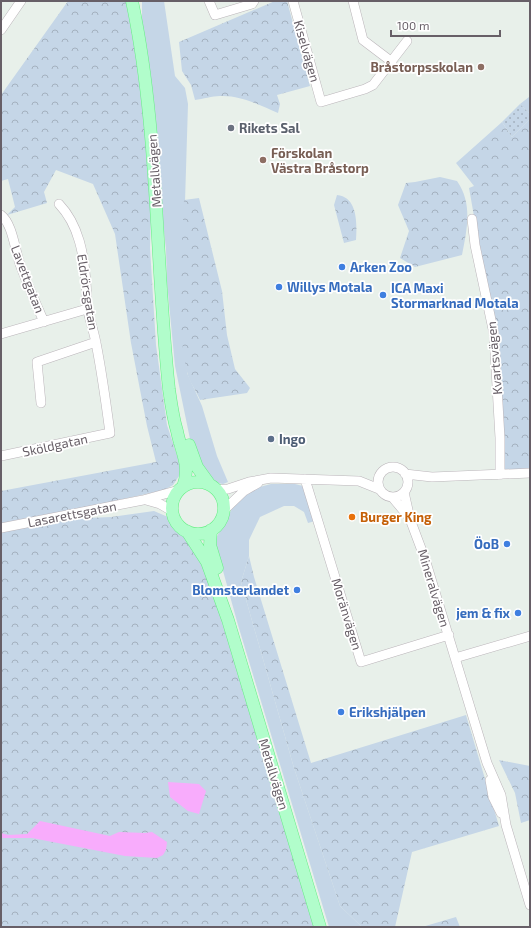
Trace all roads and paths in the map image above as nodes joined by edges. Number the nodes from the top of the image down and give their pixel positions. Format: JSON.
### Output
{"nodes":[{"id":1,"x":21,"y":1,"type":"edge"},
{"id":2,"x":132,"y":1,"type":"edge"},
{"id":3,"x":208,"y":1,"type":"edge"},
{"id":4,"x":254,"y":1,"type":"edge"},
{"id":5,"x":293,"y":1,"type":"edge"},
{"id":6,"x":353,"y":1,"type":"edge"},
{"id":7,"x":1,"y":30,"type":"edge"},
{"id":8,"x":407,"y":41,"type":"dead end"},
{"id":9,"x":392,"y":62,"type":"junction"},
{"id":10,"x":59,"y":204,"type":"dead end"},
{"id":11,"x":1,"y":214,"type":"edge"},
{"id":12,"x":472,"y":218,"type":"dead end"},
{"id":13,"x":87,"y":309,"type":"junction"},
{"id":14,"x":44,"y":322,"type":"junction"},
{"id":15,"x":1,"y":334,"type":"edge"},
{"id":16,"x":96,"y":342,"type":"junction"},
{"id":17,"x":165,"y":342,"type":"junction"},
{"id":18,"x":41,"y":403,"type":"dead end"},
{"id":19,"x":110,"y":433,"type":"joint"},
{"id":20,"x":1,"y":456,"type":"edge"},
{"id":21,"x":530,"y":473,"type":"edge"},
{"id":22,"x":405,"y":474,"type":"junction"},
{"id":23,"x":500,"y":474,"type":"junction"},
{"id":24,"x":379,"y":475,"type":"junction"},
{"id":25,"x":432,"y":477,"type":"junction"},
{"id":26,"x":306,"y":479,"type":"junction"},
{"id":27,"x":262,"y":480,"type":"junction"},
{"id":28,"x":358,"y":482,"type":"junction"},
{"id":29,"x":181,"y":488,"type":"junction"},
{"id":30,"x":213,"y":488,"type":"junction"},
{"id":31,"x":379,"y":489,"type":"junction"},
{"id":32,"x":405,"y":490,"type":"junction"},
{"id":33,"x":393,"y":498,"type":"junction"},
{"id":34,"x":143,"y":500,"type":"junction"},
{"id":35,"x":172,"y":511,"type":"junction"},
{"id":36,"x":223,"y":511,"type":"junction"},
{"id":37,"x":410,"y":519,"type":"junction"},
{"id":38,"x":1,"y":528,"type":"edge"},
{"id":39,"x":211,"y":530,"type":"junction"},
{"id":40,"x":187,"y":531,"type":"junction"},
{"id":41,"x":228,"y":620,"type":"junction"},
{"id":42,"x":449,"y":635,"type":"junction"},
{"id":43,"x":530,"y":636,"type":"edge"},
{"id":44,"x":455,"y":658,"type":"junction"},
{"id":45,"x":530,"y":905,"type":"edge"},
{"id":46,"x":320,"y":927,"type":"edge"}],
"edges":[{"from":1,"to":7,"type":"street"},
{"from":2,"to":17,"type":"main road","name":"Metallvägen"},
{"from":3,"to":4,"type":"street"},
{"from":5,"to":9,"type":"street","name":"Kiselvägen"},
{"from":6,"to":9,"type":"street"},
{"from":8,"to":9,"type":"street"},
{"from":10,"to":13,"type":"street","name":"Eldrörsgatan"},
{"from":11,"to":14,"type":"street","name":"Lavettgatan"},
{"from":12,"to":23,"type":"street","name":"Kvartsvägen"},
{"from":13,"to":14,"type":"street"},
{"from":13,"to":16,"type":"street","name":"Eldrörsgatan"},
{"from":14,"to":15,"type":"street"},
{"from":16,"to":18,"type":"street"},
{"from":16,"to":19,"type":"street","name":"Eldrörsgatan"},
{"from":17,"to":29,"type":"main road","name":"Metallvägen"},
{"from":17,"to":30,"type":"main road","name":"Metallvägen"},
{"from":19,"to":20,"type":"street","name":"Sköldgatan"},
{"from":21,"to":23,"type":"street"},
{"from":22,"to":24,"type":"street"},
{"from":22,"to":25,"type":"street"},
{"from":22,"to":32,"type":"street"},
{"from":23,"to":25,"type":"street"},
{"from":24,"to":28,"type":"street"},
{"from":24,"to":31,"type":"street"},
{"from":25,"to":32,"type":"street"},
{"from":26,"to":27,"type":"street"},
{"from":26,"to":28,"type":"street"},
{"from":26,"to":42,"type":"street","name":"Moränvägen"},
{"from":27,"to":30,"type":"street"},
{"from":27,"to":36,"type":"street"},
{"from":28,"to":31,"type":"street"},
{"from":29,"to":30,"type":"main road"},
{"from":29,"to":34,"type":"street","name":"Lasarettsgatan"},
{"from":29,"to":35,"type":"main road"},
{"from":30,"to":36,"type":"main road"},
{"from":31,"to":33,"type":"street"},
{"from":32,"to":33,"type":"street"},
{"from":32,"to":37,"type":"street","name":"Mineralvägen"},
{"from":33,"to":37,"type":"street","name":"Mineralvägen"},
{"from":34,"to":35,"type":"street","name":"Lasarettsgatan"},
{"from":34,"to":38,"type":"street","name":"Lasarettsgatan"},
{"from":35,"to":40,"type":"main road"},
{"from":36,"to":39,"type":"main road"},
{"from":37,"to":42,"type":"street","name":"Mineralvägen"},
{"from":39,"to":40,"type":"main road"},
{"from":39,"to":41,"type":"main road","name":"Metallvägen"},
{"from":40,"to":41,"type":"main road","name":"Metallvägen"},
{"from":41,"to":46,"type":"main road","name":"Metallvägen"},
{"from":42,"to":44,"type":"street","name":"Mineralvägen"},
{"from":43,"to":44,"type":"street"},
{"from":44,"to":45,"type":"street","name":"Mineralvägen"}]}
